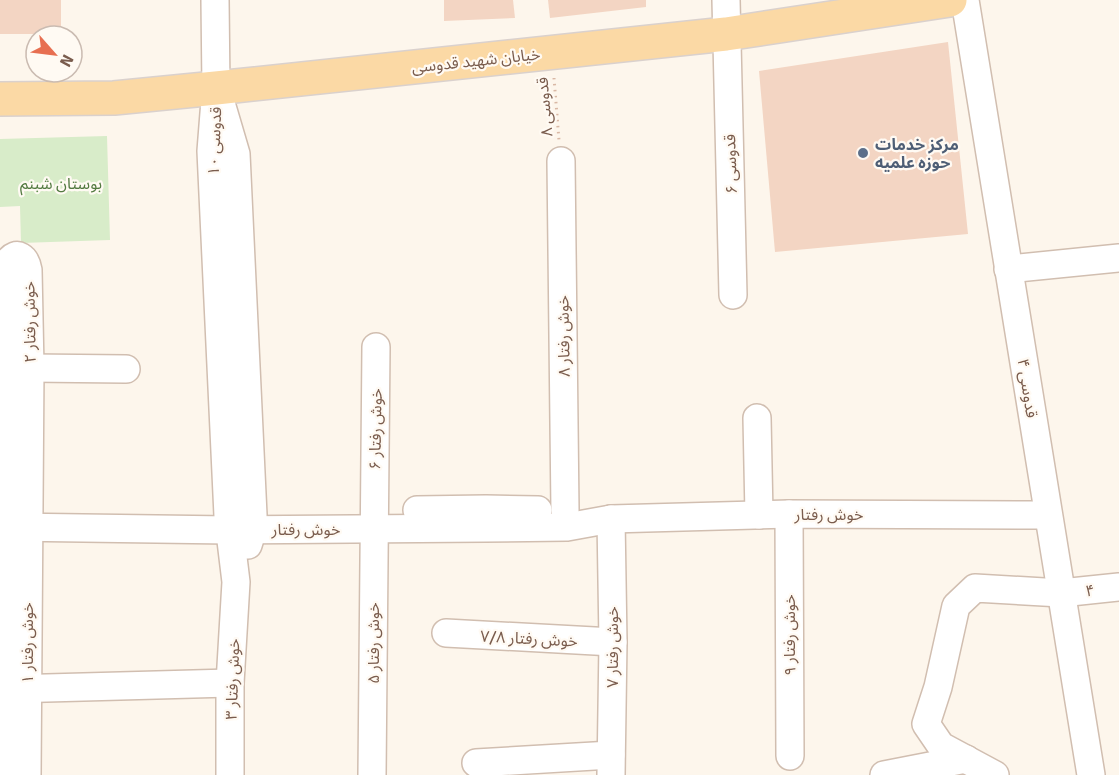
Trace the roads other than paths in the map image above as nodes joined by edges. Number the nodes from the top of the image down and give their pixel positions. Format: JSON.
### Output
{"nodes":[{"id":1,"x":216,"y":0,"type":"edge"},
{"id":2,"x":726,"y":0,"type":"edge"},
{"id":3,"x":950,"y":0,"type":"edge"},
{"id":4,"x":965,"y":0,"type":"edge"},
{"id":5,"x":726,"y":34,"type":"junction"},
{"id":6,"x":216,"y":88,"type":"junction"},
{"id":7,"x":0,"y":99,"type":"edge"},
{"id":8,"x":561,"y":161,"type":"road end"},
{"id":9,"x":1119,"y":258,"type":"edge"},
{"id":10,"x":1008,"y":269,"type":"junction"},
{"id":11,"x":733,"y":295,"type":"dead end"},
{"id":12,"x":376,"y":347,"type":"dead end"},
{"id":13,"x":30,"y":368,"type":"junction"},
{"id":14,"x":126,"y":369,"type":"dead end"},
{"id":15,"x":757,"y":418,"type":"dead end"},
{"id":16,"x":565,"y":511,"type":"junction"},
{"id":17,"x":789,"y":514,"type":"junction"},
{"id":18,"x":759,"y":515,"type":"junction"},
{"id":19,"x":1048,"y":515,"type":"junction"},
{"id":20,"x":12,"y":519,"type":"edge"},
{"id":21,"x":611,"y":519,"type":"junction"},
{"id":22,"x":374,"y":520,"type":"junction"},
{"id":23,"x":240,"y":522,"type":"junction"},
{"id":24,"x":236,"y":582,"type":"joint"},
{"id":25,"x":1119,"y":587,"type":"edge"},
{"id":26,"x":1061,"y":592,"type":"junction"},
{"id":27,"x":446,"y":633,"type":"dead end"},
{"id":28,"x":613,"y":642,"type":"junction"},
{"id":29,"x":230,"y":683,"type":"junction"},
{"id":30,"x":18,"y":689,"type":"junction"},
{"id":31,"x":790,"y":756,"type":"dead end"},
{"id":32,"x":966,"y":759,"type":"junction"},
{"id":33,"x":476,"y":763,"type":"dead end"},
{"id":34,"x":611,"y":765,"type":"edge"},
{"id":35,"x":10,"y":775,"type":"edge"},
{"id":36,"x":27,"y":775,"type":"edge"},
{"id":37,"x":230,"y":775,"type":"edge"},
{"id":38,"x":372,"y":775,"type":"edge"},
{"id":39,"x":884,"y":775,"type":"edge"},
{"id":40,"x":994,"y":775,"type":"edge"},
{"id":41,"x":1090,"y":775,"type":"edge"}],
"edges":[{"from":1,"to":6,"type":"street","name":"قدوسی ۱۰"},
{"from":2,"to":5,"type":"street","name":"قدوسی ۶"},
{"from":3,"to":5,"type":"main road","name":"خیابان شهید قدوسی"},
{"from":4,"to":10,"type":"street","name":"قدوسی ۴"},
{"from":5,"to":6,"type":"main road","name":"خیابان شهید قدوسی"},
{"from":5,"to":11,"type":"street","name":"قدوسی ۶"},
{"from":6,"to":7,"type":"main road","name":"خیابان شهید قدوسی"},
{"from":6,"to":23,"type":"street","name":"قدوسی ۱۰"},
{"from":8,"to":16,"type":"street","name":"خوش رفتار ۸"},
{"from":9,"to":10,"type":"street"},
{"from":10,"to":19,"type":"street","name":"قدوسی ۴"},
{"from":12,"to":22,"type":"street","name":"خوش رفتار ۶"},
{"from":13,"to":14,"type":"street"},
{"from":13,"to":20,"type":"street","name":"خوش رفتار ۲"},
{"from":13,"to":20,"type":"street","name":"خوش رفتار ۲"},
{"from":15,"to":18,"type":"street"},
{"from":16,"to":21,"type":"street","name":"خوش رفتار"},
{"from":16,"to":22,"type":"street","name":"خوش رفتار"},
{"from":17,"to":18,"type":"street","name":"خوش رفتار"},
{"from":17,"to":19,"type":"street","name":"خوش رفتار"},
{"from":17,"to":31,"type":"street","name":"خوش رفتار ۹"},
{"from":18,"to":21,"type":"street","name":"خوش رفتار"},
{"from":19,"to":26,"type":"street","name":"قدوسی ۴"},
{"from":20,"to":23,"type":"street","name":"خوش رفتار"},
{"from":20,"to":30,"type":"street","name":"خوش رفتار ۱"},
{"from":21,"to":22,"type":"street","name":"خوش رفتار"},
{"from":21,"to":28,"type":"street","name":"خوش رفتار ۷"},
{"from":22,"to":23,"type":"street","name":"خوش رفتار"},
{"from":22,"to":38,"type":"street","name":"خوش رفتار ۵"},
{"from":23,"to":24,"type":"street","name":"قدوسی ۱۰"},
{"from":24,"to":29,"type":"street","name":"خوش رفتار ۳"},
{"from":25,"to":26,"type":"street","name":"۴"},
{"from":26,"to":32,"type":"street","name":"۴"},
{"from":26,"to":41,"type":"street","name":"قدوسی ۴"},
{"from":27,"to":28,"type":"street","name":"خوش رفتار ۷/۸"},
{"from":28,"to":34,"type":"street","name":"خوش رفتار ۷"},
{"from":29,"to":30,"type":"street"},
{"from":29,"to":37,"type":"street","name":"خوش رفتار ۳"},
{"from":30,"to":35,"type":"street","name":"خوش رفتار ۱"},
{"from":30,"to":36,"type":"street","name":"خوش رفتار ۱"},
{"from":32,"to":39,"type":"street"},
{"from":32,"to":40,"type":"street","name":"۴"},
{"from":33,"to":34,"type":"street"}]}
